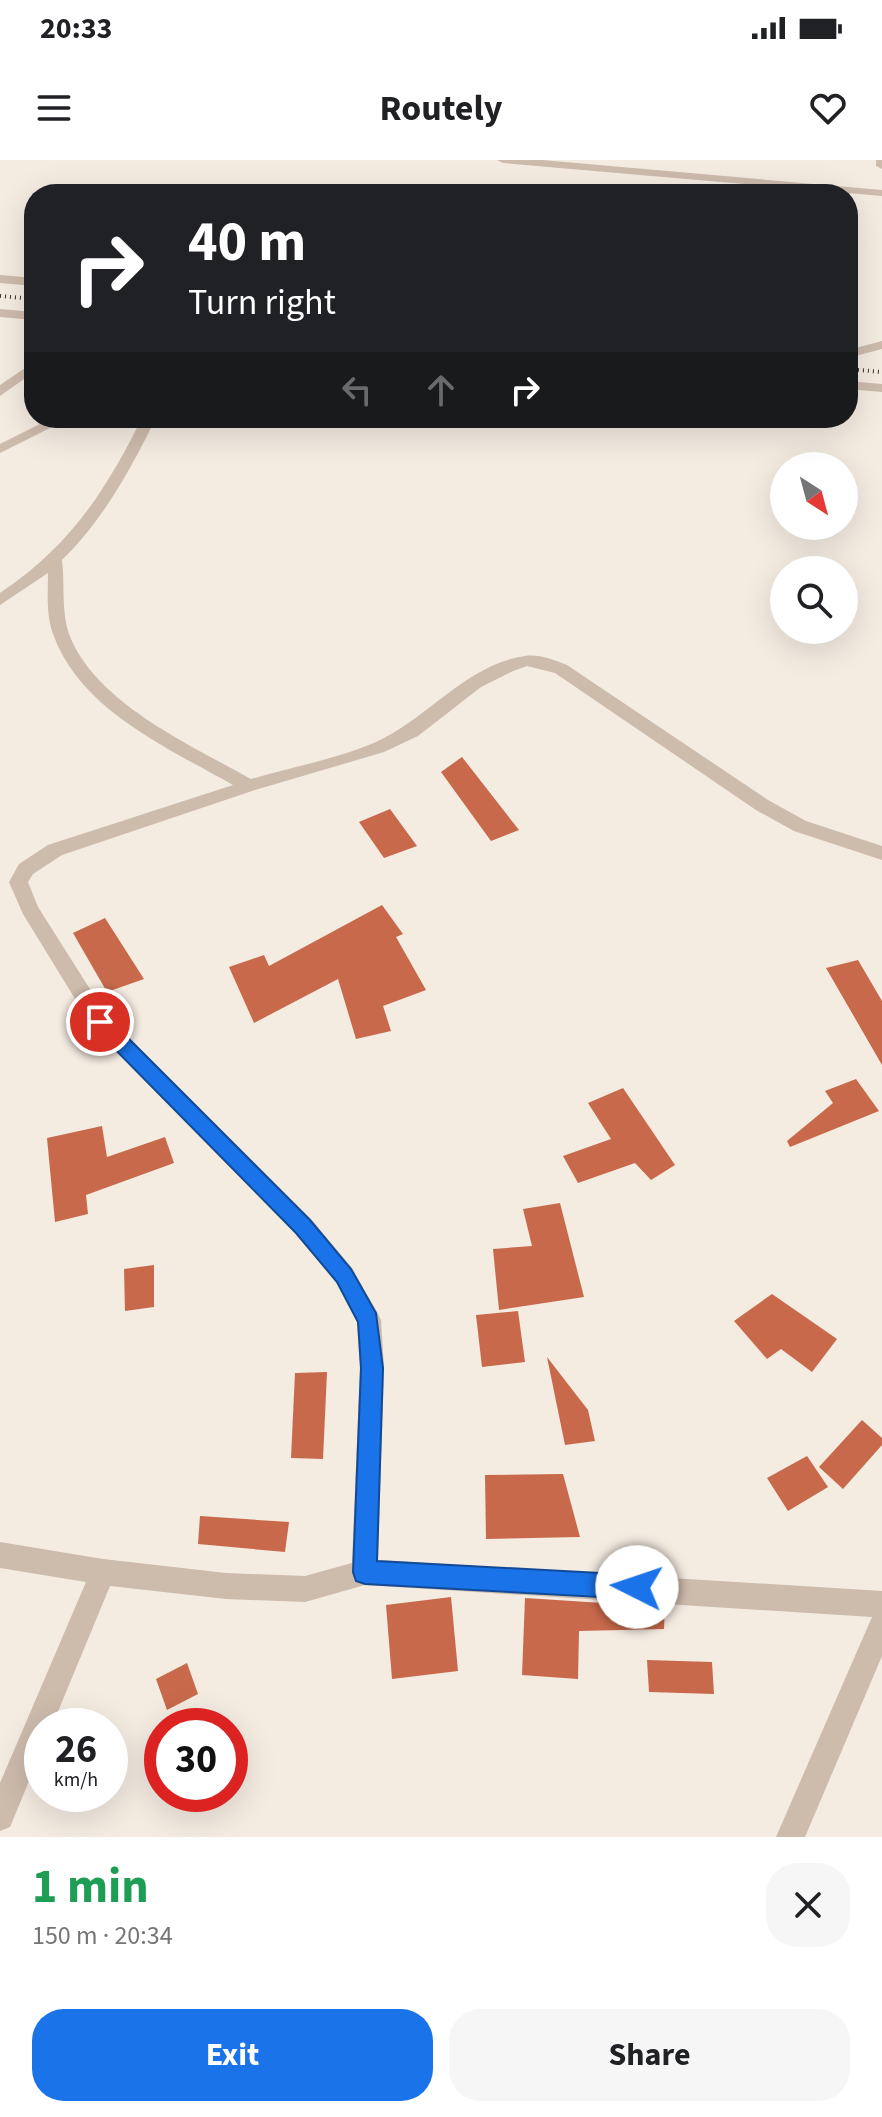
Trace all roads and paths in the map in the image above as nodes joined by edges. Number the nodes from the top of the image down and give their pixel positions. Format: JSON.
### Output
{"nodes":[{"id":1,"x":503,"y":160,"type":"edge"},
{"id":2,"x":779,"y":184,"type":"edge"},
{"id":3,"x":858,"y":191,"type":"edge"},
{"id":4,"x":882,"y":193,"type":"edge"},
{"id":5,"x":0,"y":279,"type":"edge"},
{"id":6,"x":24,"y":281,"type":"edge"},
{"id":7,"x":0,"y":313,"type":"edge"},
{"id":8,"x":24,"y":315,"type":"edge"},
{"id":9,"x":882,"y":345,"type":"edge"},
{"id":10,"x":858,"y":351,"type":"edge"},
{"id":11,"x":24,"y":374,"type":"edge"},
{"id":12,"x":858,"y":386,"type":"edge"},
{"id":13,"x":882,"y":388,"type":"edge"},
{"id":14,"x":0,"y":392,"type":"edge"},
{"id":15,"x":43,"y":428,"type":"edge"},
{"id":16,"x":144,"y":428,"type":"edge"},
{"id":17,"x":0,"y":449,"type":"edge"},
{"id":18,"x":55,"y":561,"type":"junction"},
{"id":19,"x":0,"y":600,"type":"edge"},
{"id":20,"x":249,"y":786,"type":"junction"},
{"id":21,"x":882,"y":853,"type":"edge"},
{"id":22,"x":0,"y":1555,"type":"edge"},
{"id":23,"x":103,"y":1572,"type":"junction"},
{"id":24,"x":365,"y":1572,"type":"junction"},
{"id":25,"x":882,"y":1604,"type":"edge"},
{"id":26,"x":882,"y":1625,"type":"edge"},
{"id":27,"x":0,"y":1817,"type":"edge"},
{"id":28,"x":790,"y":1837,"type":"edge"}],
"edges":[{"from":1,"to":2,"type":"street"},
{"from":3,"to":4,"type":"street"},
{"from":5,"to":6,"type":"street"},
{"from":7,"to":8,"type":"street"},
{"from":9,"to":10,"type":"street"},
{"from":11,"to":14,"type":"street"},
{"from":12,"to":13,"type":"street"},
{"from":15,"to":17,"type":"street"},
{"from":16,"to":18,"type":"street"},
{"from":18,"to":19,"type":"street"},
{"from":18,"to":20,"type":"street"},
{"from":20,"to":21,"type":"street"},
{"from":20,"to":24,"type":"street"},
{"from":22,"to":23,"type":"street"},
{"from":23,"to":24,"type":"street"},
{"from":23,"to":27,"type":"street"},
{"from":24,"to":25,"type":"street"},
{"from":26,"to":28,"type":"street"}]}
